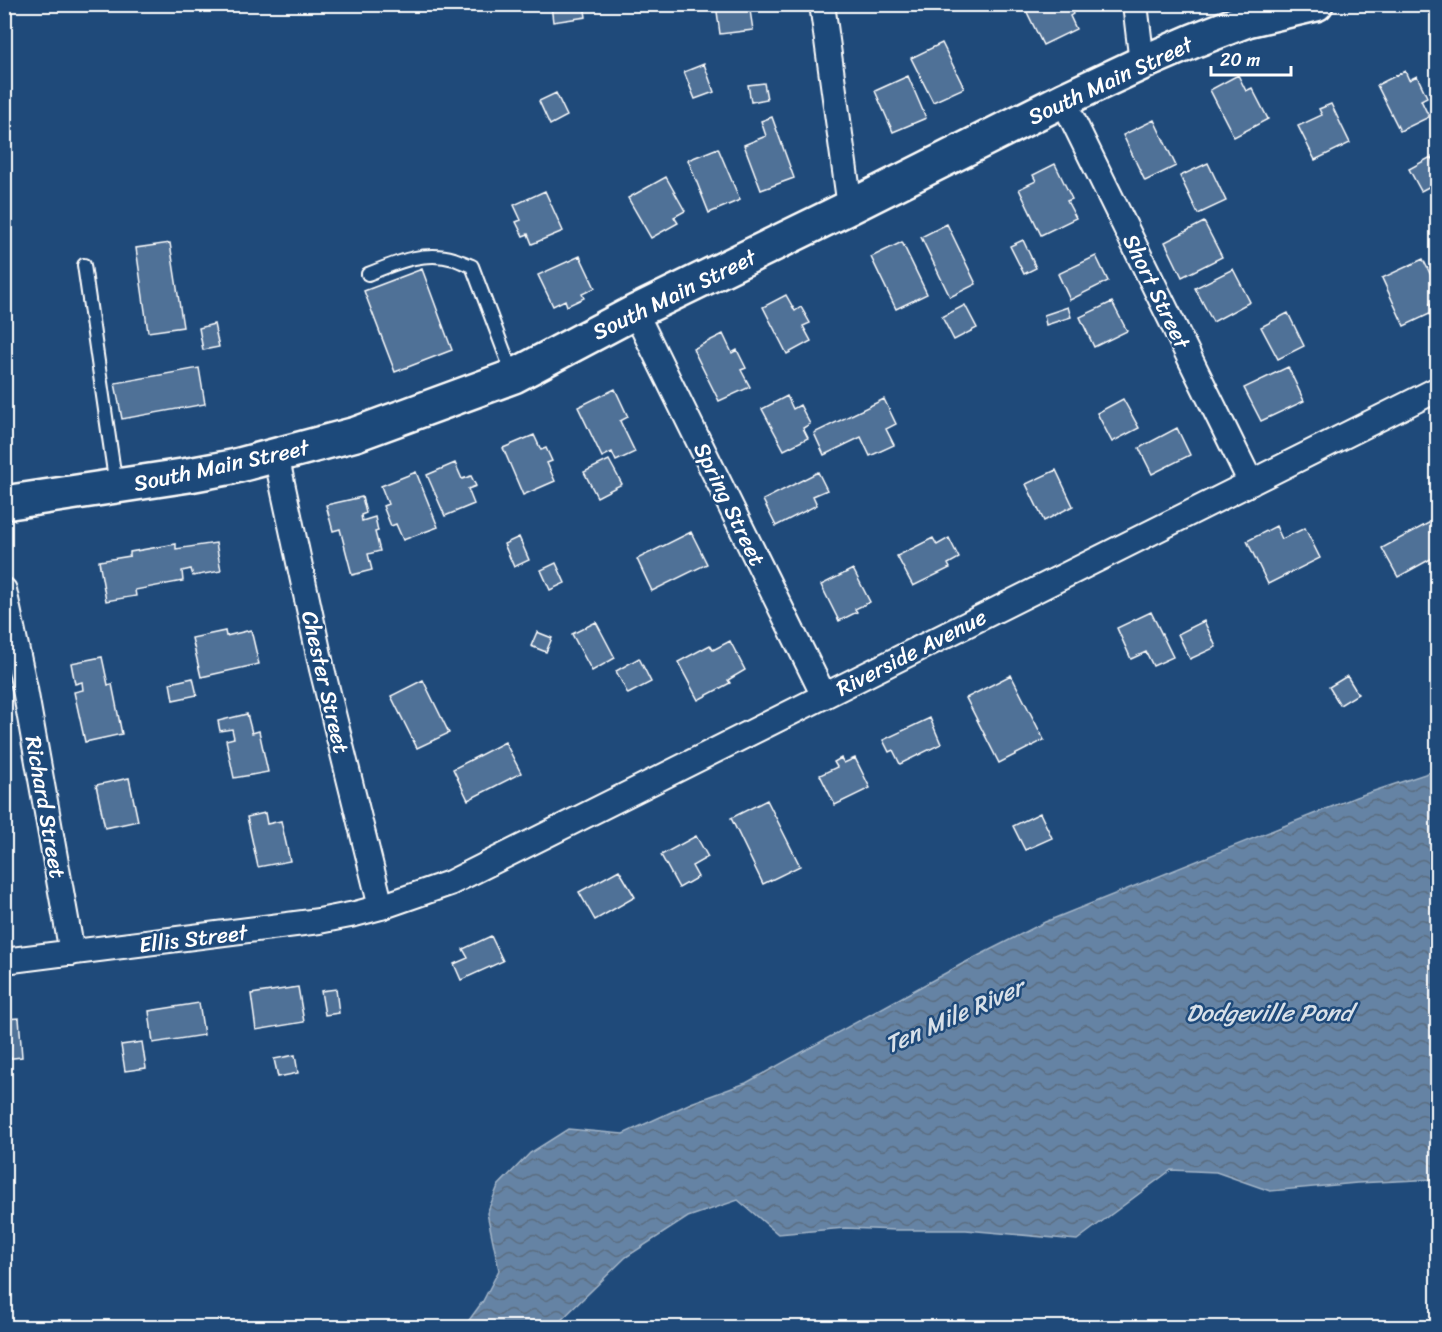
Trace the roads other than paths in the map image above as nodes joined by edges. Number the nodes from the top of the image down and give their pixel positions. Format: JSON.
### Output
{"nodes":[{"id":1,"x":822,"y":4,"type":"edge"},
{"id":2,"x":1135,"y":4,"type":"edge"},
{"id":3,"x":1316,"y":4,"type":"edge"},
{"id":4,"x":1142,"y":63,"type":"junction"},
{"id":5,"x":1064,"y":100,"type":"junction"},
{"id":6,"x":850,"y":207,"type":"junction"},
{"id":7,"x":84,"y":265,"type":"dead end"},
{"id":8,"x":369,"y":273,"type":"dead end"},
{"id":9,"x":635,"y":312,"type":"junction"},
{"id":10,"x":514,"y":376,"type":"junction"},
{"id":11,"x":1437,"y":389,"type":"edge"},
{"id":12,"x":276,"y":455,"type":"junction"},
{"id":13,"x":1251,"y":483,"type":"junction"},
{"id":14,"x":116,"y":487,"type":"junction"},
{"id":15,"x":4,"y":503,"type":"edge"},
{"id":16,"x":4,"y":590,"type":"edge"},
{"id":17,"x":824,"y":696,"type":"junction"},
{"id":18,"x":381,"y":907,"type":"junction"},
{"id":19,"x":72,"y":954,"type":"junction"},
{"id":20,"x":4,"y":961,"type":"edge"}],
"edges":[{"from":1,"to":6,"type":"street"},
{"from":2,"to":4,"type":"street"},
{"from":3,"to":4,"type":"main road","name":"South Main Street"},
{"from":4,"to":5,"type":"main road","name":"South Main Street"},
{"from":5,"to":6,"type":"main road","name":"South Main Street"},
{"from":5,"to":13,"type":"street","name":"Short Street"},
{"from":6,"to":9,"type":"main road","name":"South Main Street"},
{"from":7,"to":14,"type":"lane"},
{"from":8,"to":10,"type":"lane"},
{"from":9,"to":10,"type":"main road","name":"South Main Street"},
{"from":9,"to":17,"type":"street","name":"Spring Street"},
{"from":10,"to":12,"type":"main road","name":"South Main Street"},
{"from":11,"to":13,"type":"street","name":"Riverside Avenue"},
{"from":12,"to":14,"type":"main road","name":"South Main Street"},
{"from":12,"to":18,"type":"street","name":"Chester Street"},
{"from":13,"to":17,"type":"street","name":"Riverside Avenue"},
{"from":14,"to":15,"type":"main road","name":"South Main Street"},
{"from":16,"to":19,"type":"street","name":"Richard Street"},
{"from":17,"to":18,"type":"street","name":"Riverside Avenue"},
{"from":18,"to":19,"type":"street","name":"Ellis Street"},
{"from":19,"to":20,"type":"street","name":"Ellis Street"}]}
